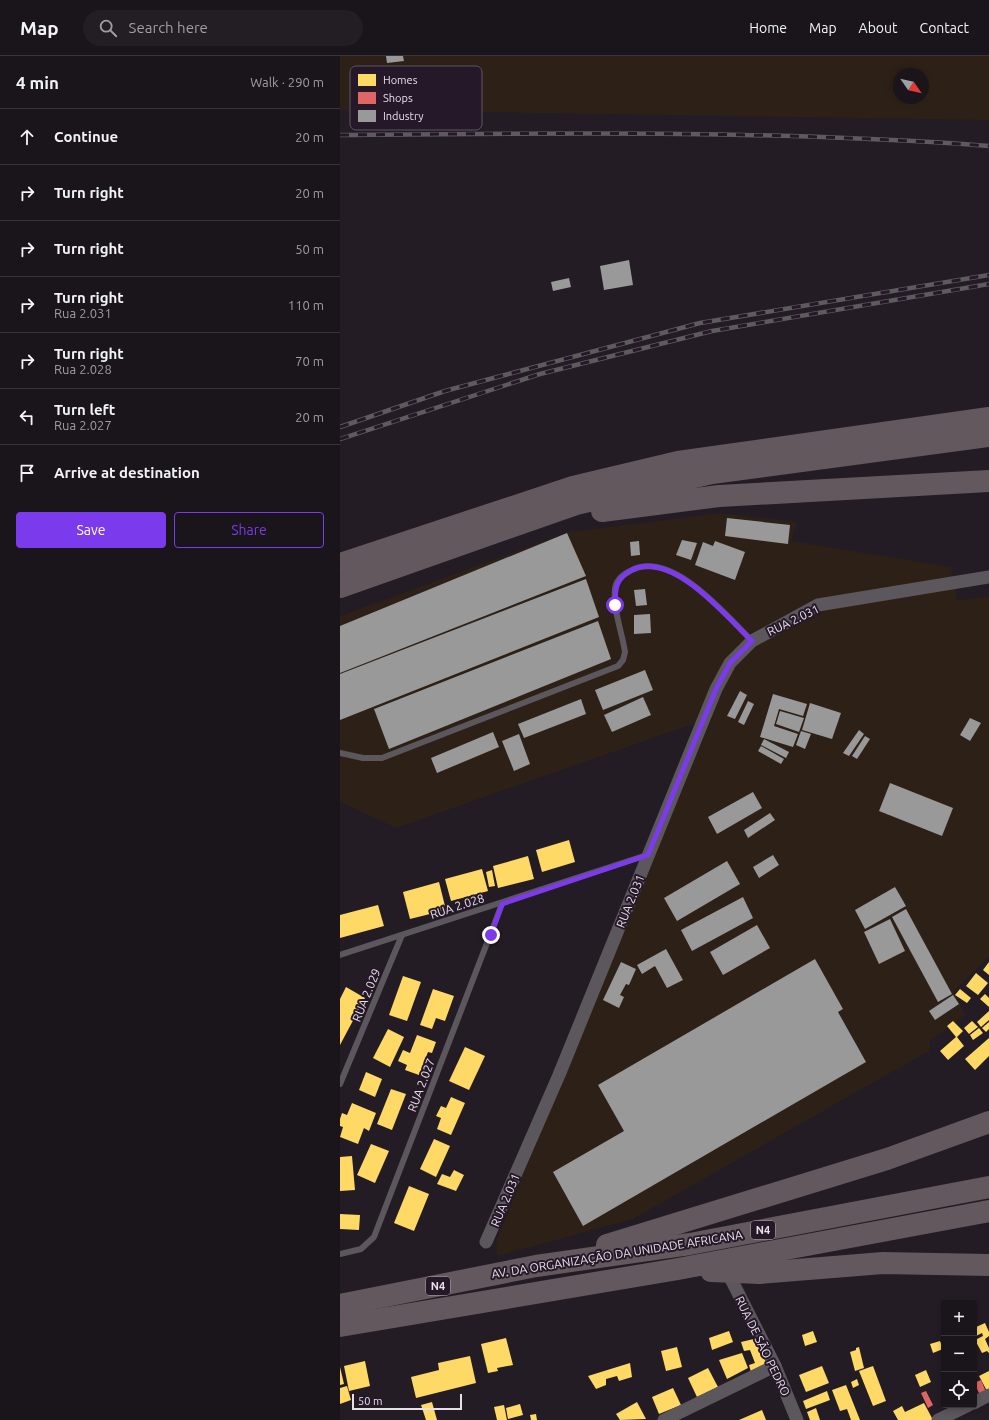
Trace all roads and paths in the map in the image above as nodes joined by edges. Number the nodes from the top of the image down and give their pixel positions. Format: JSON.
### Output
{"nodes":[{"id":1,"x":989,"y":418,"type":"edge"},
{"id":2,"x":989,"y":436,"type":"edge"},
{"id":3,"x":989,"y":481,"type":"edge"},
{"id":4,"x":470,"y":541,"type":"junction"},
{"id":5,"x":340,"y":564,"type":"edge"},
{"id":6,"x":989,"y":577,"type":"edge"},
{"id":7,"x":340,"y":587,"type":"edge"},
{"id":8,"x":752,"y":641,"type":"junction"},
{"id":9,"x":340,"y":753,"type":"edge"},
{"id":10,"x":648,"y":855,"type":"junction"},
{"id":11,"x":502,"y":904,"type":"junction"},
{"id":12,"x":402,"y":936,"type":"junction"},
{"id":13,"x":340,"y":955,"type":"edge"},
{"id":14,"x":340,"y":1084,"type":"edge"},
{"id":15,"x":989,"y":1122,"type":"edge"},
{"id":16,"x":989,"y":1187,"type":"edge"},
{"id":17,"x":989,"y":1211,"type":"edge"},
{"id":18,"x":486,"y":1242,"type":"dead end"},
{"id":19,"x":340,"y":1254,"type":"edge"},
{"id":20,"x":989,"y":1265,"type":"edge"},
{"id":21,"x":536,"y":1266,"type":"junction"},
{"id":22,"x":678,"y":1269,"type":"junction"},
{"id":23,"x":728,"y":1273,"type":"junction"},
{"id":24,"x":340,"y":1305,"type":"edge"},
{"id":25,"x":340,"y":1326,"type":"edge"},
{"id":26,"x":775,"y":1366,"type":"junction"},
{"id":27,"x":989,"y":1395,"type":"edge"},
{"id":28,"x":977,"y":1401,"type":"edge"},
{"id":29,"x":963,"y":1408,"type":"edge"},
{"id":30,"x":664,"y":1420,"type":"edge"},
{"id":31,"x":797,"y":1420,"type":"edge"},
{"id":32,"x":938,"y":1420,"type":"edge"}],
"edges":[{"from":1,"to":5,"type":"highway"},
{"from":2,"to":4,"type":"highway"},
{"from":3,"to":4,"type":"highway"},
{"from":4,"to":7,"type":"highway"},
{"from":6,"to":8,"type":"street","name":"RUA 2.031"},
{"from":8,"to":9,"type":"lane"},
{"from":8,"to":10,"type":"street","name":"RUA 2.031"},
{"from":10,"to":11,"type":"lane","name":"RUA 2.028"},
{"from":10,"to":18,"type":"street","name":"RUA 2.031"},
{"from":11,"to":12,"type":"lane","name":"RUA 2.028"},
{"from":11,"to":19,"type":"lane","name":"RUA 2.027"},
{"from":12,"to":13,"type":"lane","name":"RUA 2.028"},
{"from":12,"to":14,"type":"lane","name":"RUA 2.029"},
{"from":15,"to":21,"type":"highway"},
{"from":16,"to":21,"type":"highway","name":"AV. DA ORGANIZAÇÃO DA UNIDADE AFRICANA","number":"N4"},
{"from":17,"to":22,"type":"highway","name":"AV. DA ORGANIZAÇÃO DA UNIDADE AFRICANA","number":"N4"},
{"from":20,"to":23,"type":"highway"},
{"from":21,"to":24,"type":"highway","name":"AV. DA ORGANIZAÇÃO DA UNIDADE AFRICANA","number":"N4"},
{"from":22,"to":23,"type":"highway"},
{"from":22,"to":25,"type":"highway","name":"AV. DA ORGANIZAÇÃO DA UNIDADE AFRICANA","number":"N4"},
{"from":23,"to":26,"type":"street","name":"RUA DE SÃO PEDRO"},
{"from":26,"to":30,"type":"street"},
{"from":26,"to":31,"type":"street","name":"RUA DE SÃO PEDRO"},
{"from":27,"to":28,"type":"street"},
{"from":29,"to":32,"type":"street"}]}
